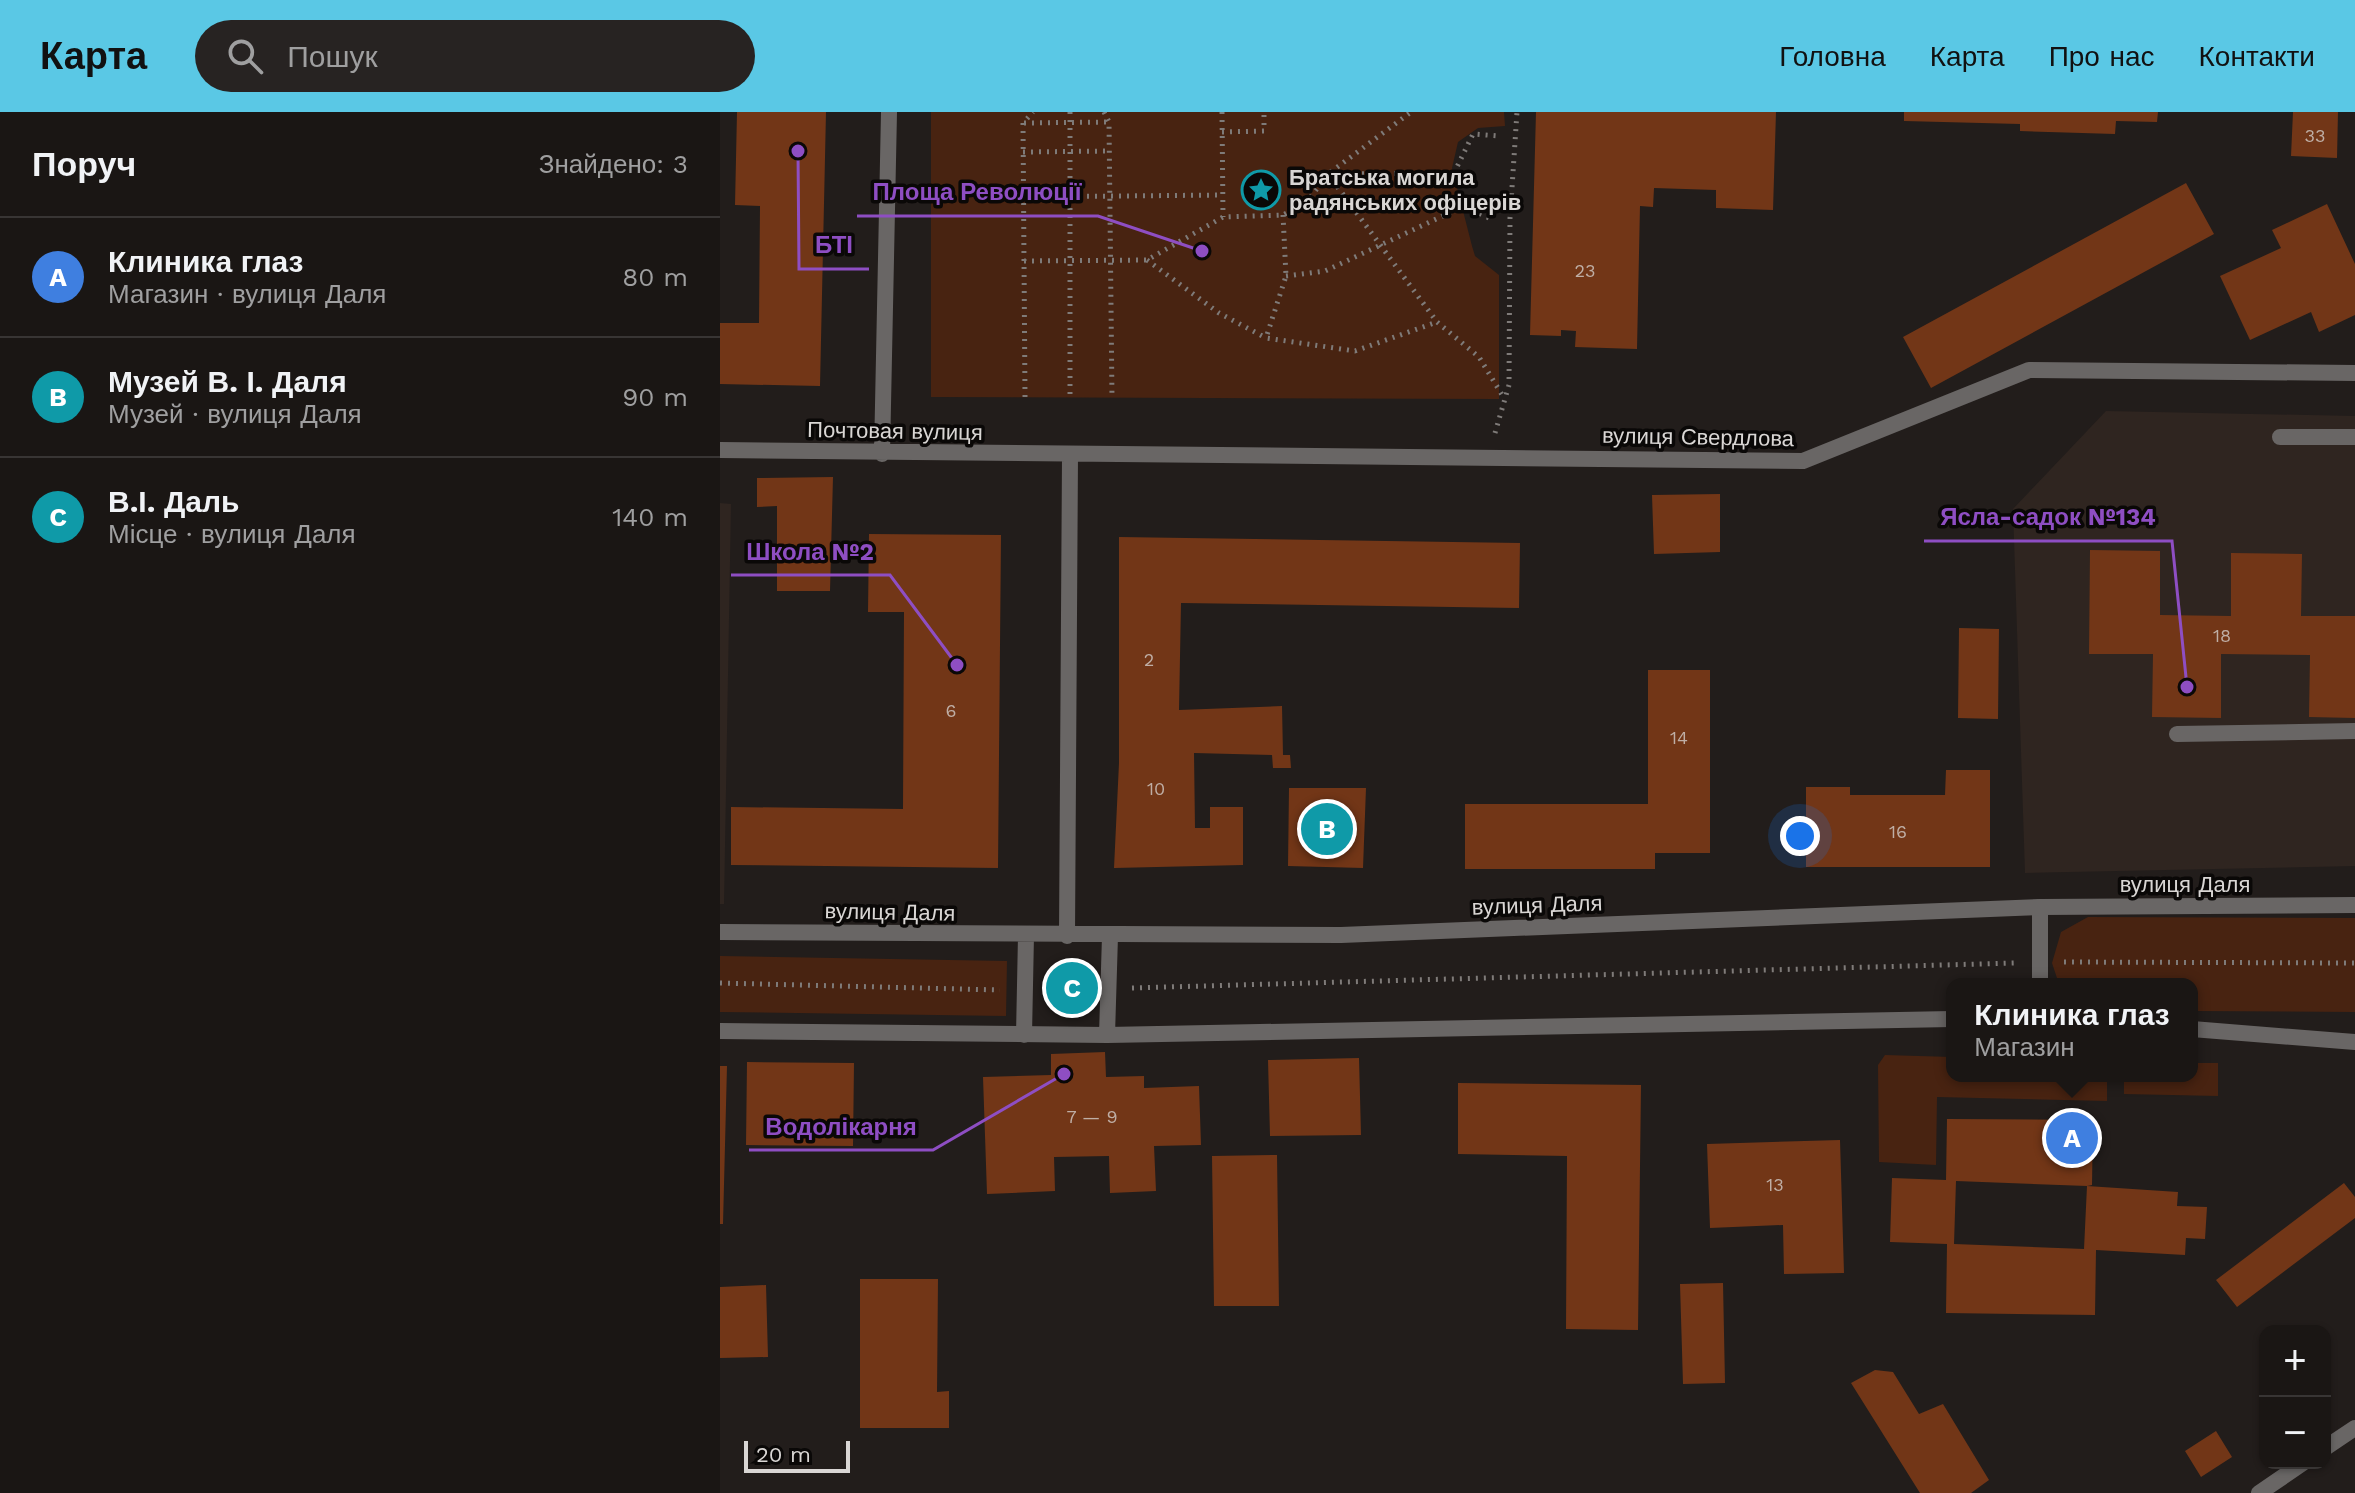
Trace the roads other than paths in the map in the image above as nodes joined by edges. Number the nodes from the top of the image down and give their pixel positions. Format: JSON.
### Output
{"nodes":[{"id":1,"x":889,"y":112,"type":"edge"},
{"id":2,"x":2355,"y":373,"type":"edge"},
{"id":3,"x":2280,"y":437,"type":"dead end"},
{"id":4,"x":2355,"y":437,"type":"edge"},
{"id":5,"x":720,"y":450,"type":"edge"},
{"id":6,"x":882,"y":454,"type":"junction"},
{"id":7,"x":1070,"y":455,"type":"junction"},
{"id":8,"x":2355,"y":731,"type":"edge"},
{"id":9,"x":2177,"y":734,"type":"dead end"},
{"id":10,"x":2355,"y":905,"type":"edge"},
{"id":11,"x":2040,"y":907,"type":"junction"},
{"id":12,"x":720,"y":932,"type":"edge"},
{"id":13,"x":1026,"y":935,"type":"junction"},
{"id":14,"x":1067,"y":936,"type":"junction"},
{"id":15,"x":1110,"y":936,"type":"junction"},
{"id":16,"x":2040,"y":978,"type":"edge"},
{"id":17,"x":1946,"y":1019,"type":"edge"},
{"id":18,"x":2198,"y":1029,"type":"edge"},
{"id":19,"x":720,"y":1031,"type":"edge"},
{"id":20,"x":1024,"y":1035,"type":"junction"},
{"id":21,"x":1107,"y":1035,"type":"junction"},
{"id":22,"x":2355,"y":1042,"type":"edge"},
{"id":23,"x":2355,"y":1428,"type":"edge"},
{"id":24,"x":2331,"y":1444,"type":"edge"},
{"id":25,"x":2294,"y":1469,"type":"edge"},
{"id":26,"x":2259,"y":1493,"type":"edge"}],
"edges":[{"from":1,"to":6,"type":"street"},
{"from":2,"to":7,"type":"street","name":"вулиця Свердлова"},
{"from":3,"to":4,"type":"street"},
{"from":5,"to":6,"type":"street","name":"Почтовая вулиця"},
{"from":6,"to":7,"type":"street","name":"Почтовая вулиця"},
{"from":7,"to":14,"type":"street"},
{"from":8,"to":9,"type":"street"},
{"from":10,"to":11,"type":"street","name":"вулиця Даля"},
{"from":11,"to":15,"type":"street","name":"вулиця Даля"},
{"from":11,"to":16,"type":"street"},
{"from":12,"to":13,"type":"street","name":"вулиця Даля"},
{"from":13,"to":14,"type":"street","name":"вулиця Даля"},
{"from":13,"to":20,"type":"street"},
{"from":14,"to":15,"type":"street","name":"вулиця Даля"},
{"from":15,"to":21,"type":"street"},
{"from":17,"to":21,"type":"street"},
{"from":18,"to":22,"type":"street"},
{"from":19,"to":20,"type":"street"},
{"from":20,"to":21,"type":"street"},
{"from":23,"to":24,"type":"street"},
{"from":25,"to":26,"type":"street"}]}
